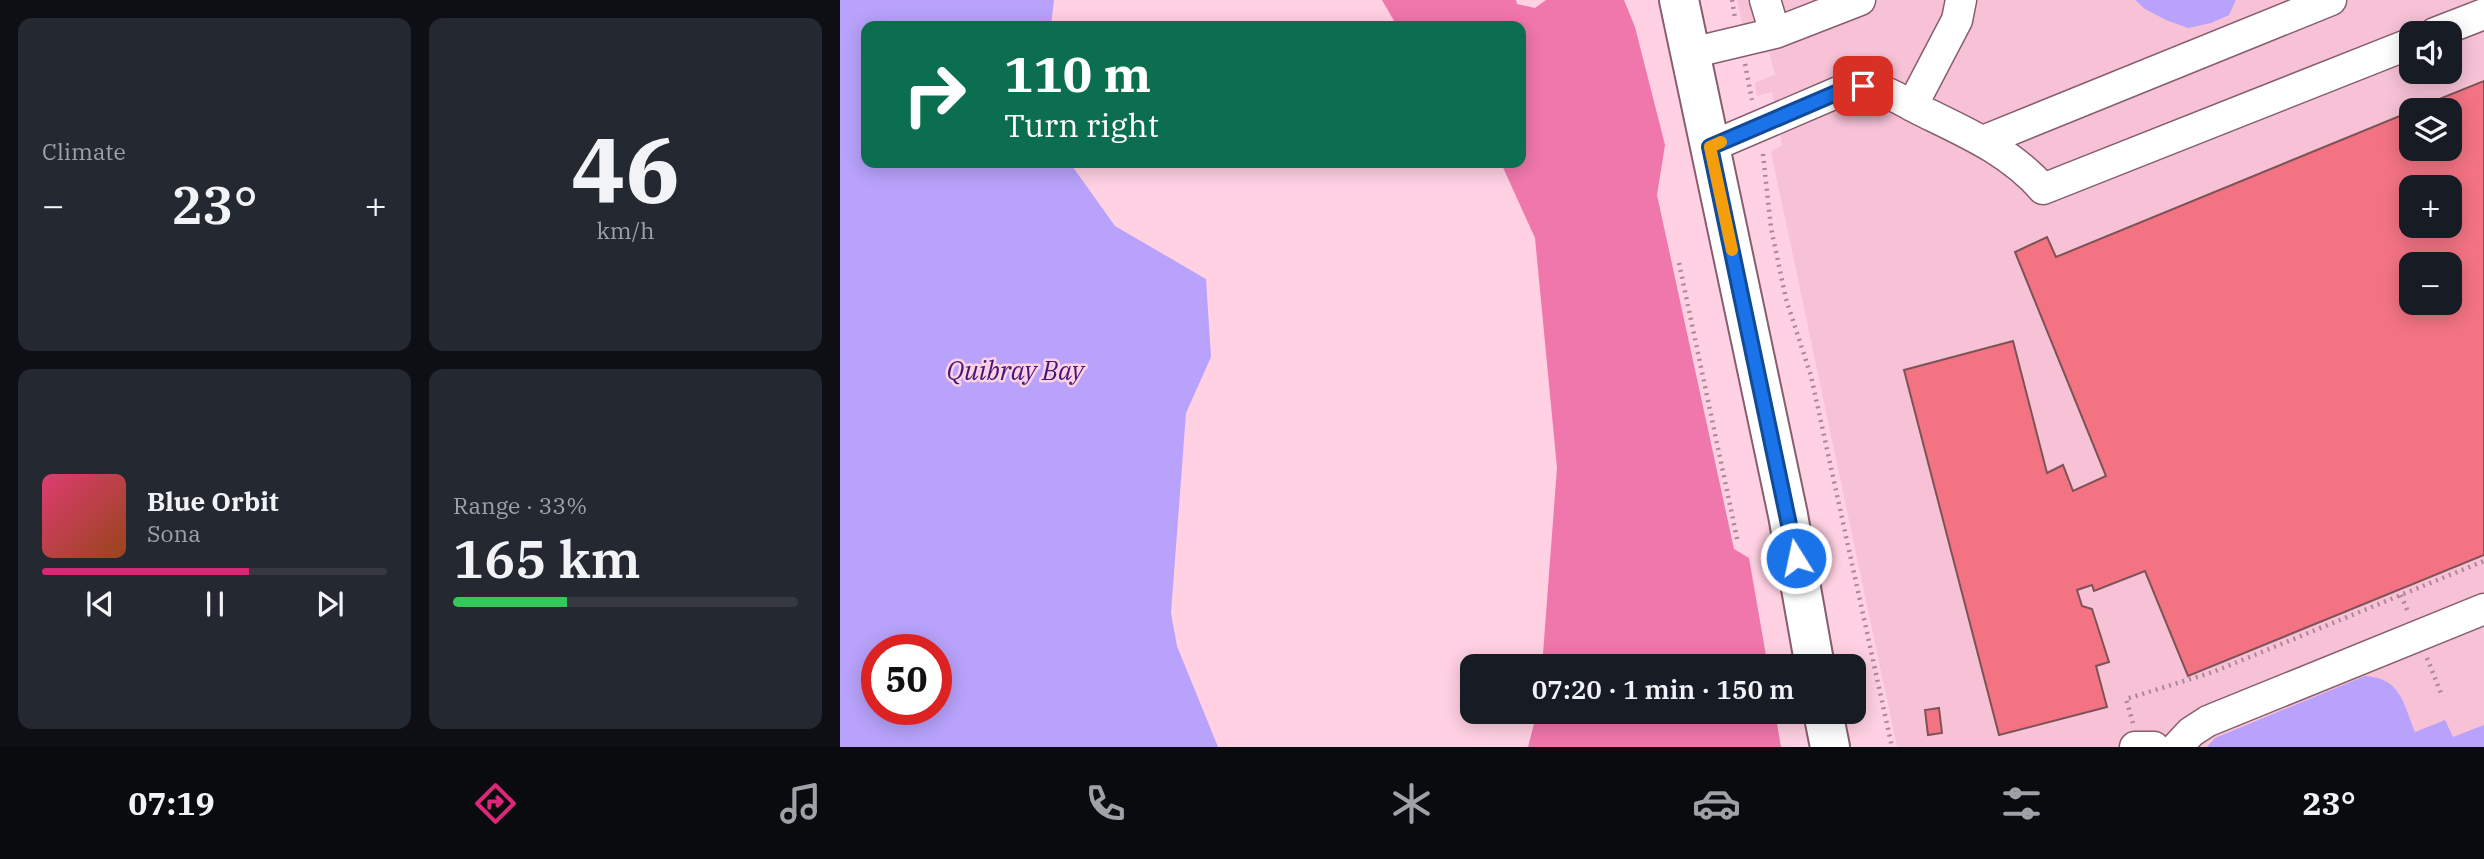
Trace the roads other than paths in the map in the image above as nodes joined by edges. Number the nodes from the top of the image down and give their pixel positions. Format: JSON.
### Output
{"nodes":[{"id":1,"x":1679,"y":0,"type":"edge"},
{"id":2,"x":1765,"y":0,"type":"edge"},
{"id":3,"x":1860,"y":0,"type":"edge"},
{"id":4,"x":1961,"y":0,"type":"edge"},
{"id":5,"x":2330,"y":0,"type":"edge"},
{"id":6,"x":2484,"y":14,"type":"edge"},
{"id":7,"x":2462,"y":23,"type":"edge"},
{"id":8,"x":1775,"y":33,"type":"junction"},
{"id":9,"x":2399,"y":48,"type":"edge"},
{"id":10,"x":1690,"y":53,"type":"junction"},
{"id":11,"x":1912,"y":106,"type":"junction"},
{"id":12,"x":1983,"y":141,"type":"junction"},
{"id":13,"x":1710,"y":147,"type":"junction"},
{"id":14,"x":2484,"y":609,"type":"edge"},
{"id":15,"x":1813,"y":654,"type":"edge"},
{"id":16,"x":1826,"y":724,"type":"edge"},
{"id":17,"x":2131,"y":740,"type":"edge"},
{"id":18,"x":1830,"y":747,"type":"edge"},
{"id":19,"x":2154,"y":747,"type":"edge"},
{"id":20,"x":2177,"y":747,"type":"edge"}],
"edges":[{"from":1,"to":10,"type":"main road"},
{"from":2,"to":8,"type":"lane"},
{"from":3,"to":8,"type":"lane"},
{"from":4,"to":11,"type":"lane"},
{"from":5,"to":12,"type":"lane"},
{"from":6,"to":7,"type":"lane"},
{"from":8,"to":10,"type":"lane"},
{"from":9,"to":12,"type":"lane"},
{"from":10,"to":13,"type":"main road"},
{"from":11,"to":12,"type":"lane"},
{"from":11,"to":13,"type":"lane"},
{"from":13,"to":15,"type":"main road"},
{"from":14,"to":20,"type":"lane"},
{"from":16,"to":18,"type":"main road"},
{"from":17,"to":19,"type":"lane"}]}
